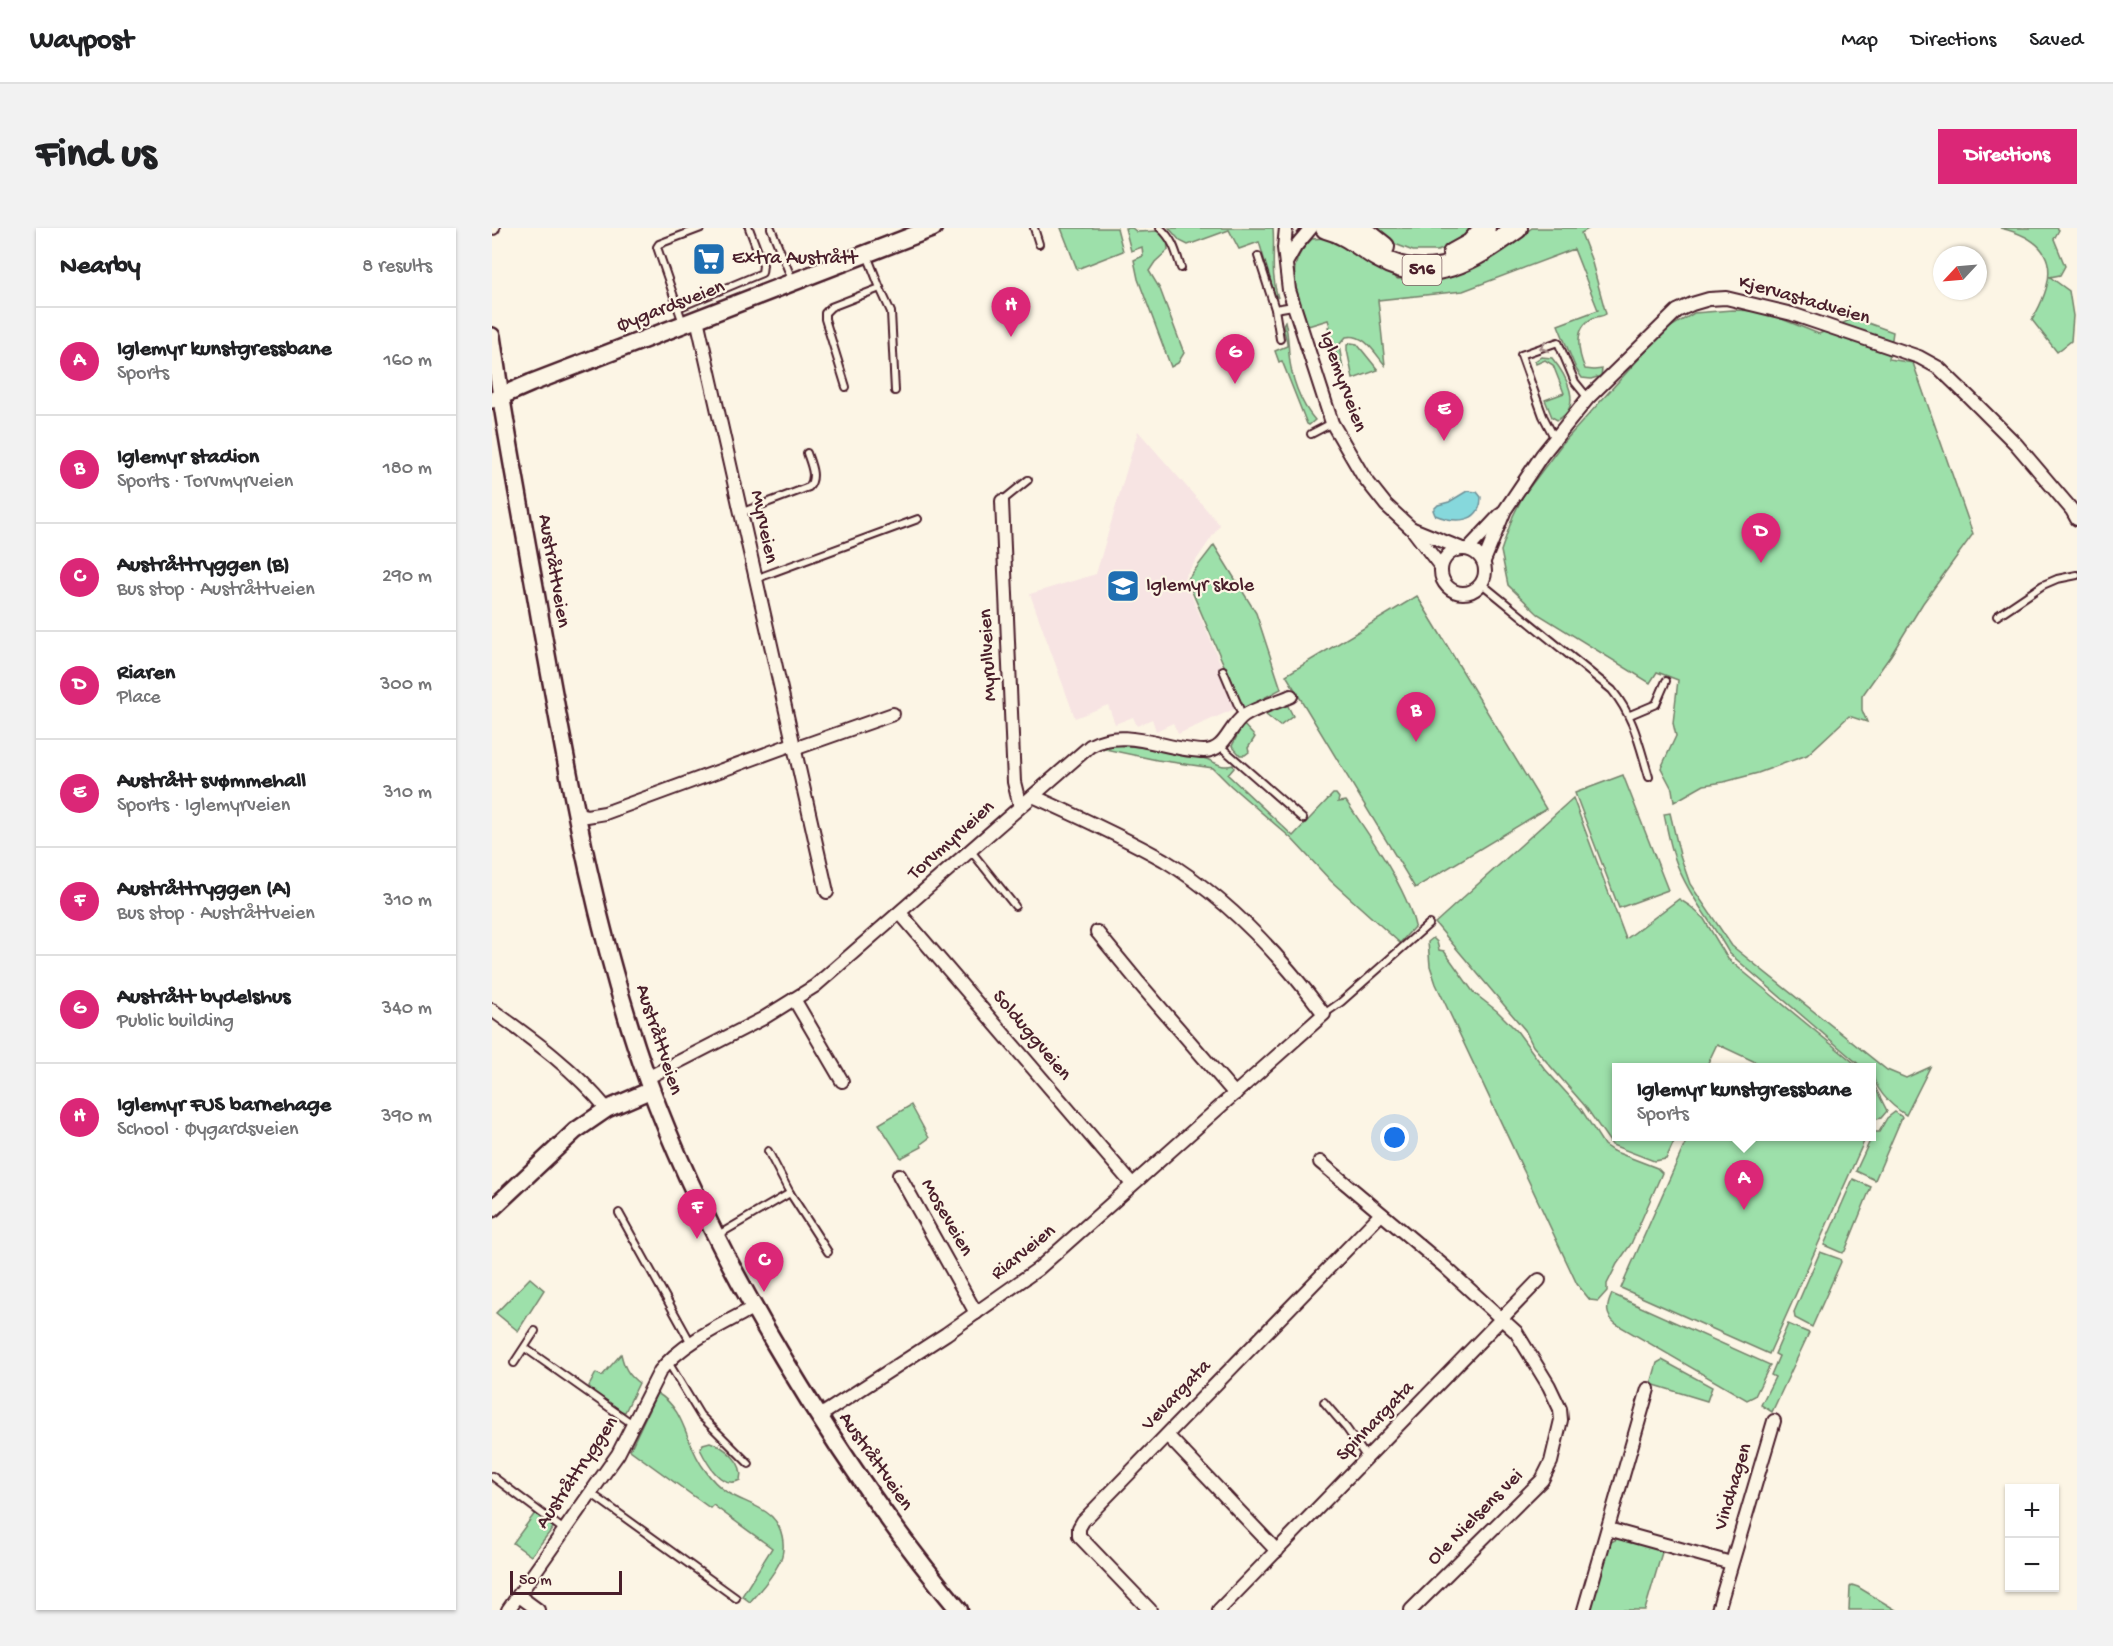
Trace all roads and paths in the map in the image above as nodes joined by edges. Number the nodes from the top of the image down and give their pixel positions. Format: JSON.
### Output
{"nodes":[{"id":1,"x":700,"y":228,"type":"edge"},
{"id":2,"x":749,"y":228,"type":"edge"},
{"id":3,"x":771,"y":228,"type":"edge"},
{"id":4,"x":933,"y":228,"type":"edge"},
{"id":5,"x":1034,"y":228,"type":"edge"},
{"id":6,"x":1160,"y":228,"type":"edge"},
{"id":7,"x":1286,"y":228,"type":"edge"},
{"id":8,"x":1311,"y":228,"type":"edge"},
{"id":9,"x":1326,"y":228,"type":"edge"},
{"id":10,"x":1360,"y":228,"type":"edge"},
{"id":11,"x":1485,"y":228,"type":"edge"},
{"id":12,"x":1517,"y":228,"type":"edge"},
{"id":13,"x":1039,"y":244,"type":"dead end"},
{"id":14,"x":867,"y":254,"type":"junction"},
{"id":15,"x":1258,"y":256,"type":"dead end"},
{"id":16,"x":1286,"y":264,"type":"junction"},
{"id":17,"x":1181,"y":268,"type":"dead end"},
{"id":18,"x":793,"y":282,"type":"junction"},
{"id":19,"x":880,"y":288,"type":"junction"},
{"id":20,"x":1293,"y":306,"type":"junction"},
{"id":21,"x":678,"y":308,"type":"junction"},
{"id":22,"x":1275,"y":309,"type":"junction"},
{"id":23,"x":690,"y":322,"type":"junction"},
{"id":24,"x":492,"y":336,"type":"edge"},
{"id":25,"x":1280,"y":339,"type":"dead end"},
{"id":26,"x":846,"y":387,"type":"dead end"},
{"id":27,"x":896,"y":391,"type":"dead end"},
{"id":28,"x":497,"y":398,"type":"edge"},
{"id":29,"x":1588,"y":398,"type":"junction"},
{"id":30,"x":1332,"y":423,"type":"junction"},
{"id":31,"x":1311,"y":434,"type":"dead end"},
{"id":32,"x":1555,"y":439,"type":"junction"},
{"id":33,"x":807,"y":453,"type":"dead end"},
{"id":34,"x":1028,"y":480,"type":"dead end"},
{"id":35,"x":1002,"y":501,"type":"joint"},
{"id":36,"x":1505,"y":510,"type":"junction"},
{"id":37,"x":740,"y":513,"type":"junction"},
{"id":38,"x":918,"y":519,"type":"dead end"},
{"id":39,"x":2077,"y":519,"type":"edge"},
{"id":40,"x":1412,"y":529,"type":"junction"},
{"id":41,"x":1464,"y":548,"type":"junction"},
{"id":42,"x":1484,"y":561,"type":"junction"},
{"id":43,"x":1441,"y":567,"type":"junction"},
{"id":44,"x":2077,"y":575,"type":"edge"},
{"id":45,"x":754,"y":579,"type":"junction"},
{"id":46,"x":1482,"y":584,"type":"junction"},
{"id":47,"x":1998,"y":616,"type":"dead end"},
{"id":48,"x":1223,"y":670,"type":"dead end"},
{"id":49,"x":1666,"y":681,"type":"dead end"},
{"id":50,"x":1291,"y":696,"type":"dead end"},
{"id":51,"x":893,"y":714,"type":"dead end"},
{"id":52,"x":1630,"y":715,"type":"junction"},
{"id":53,"x":1243,"y":717,"type":"junction"},
{"id":54,"x":1220,"y":746,"type":"junction"},
{"id":55,"x":793,"y":747,"type":"junction"},
{"id":56,"x":1649,"y":777,"type":"dead end"},
{"id":57,"x":1033,"y":796,"type":"junction"},
{"id":58,"x":1020,"y":806,"type":"junction"},
{"id":59,"x":575,"y":813,"type":"junction"},
{"id":60,"x":1303,"y":819,"type":"dead end"},
{"id":61,"x":971,"y":851,"type":"junction"},
{"id":62,"x":827,"y":892,"type":"dead end"},
{"id":63,"x":1014,"y":906,"type":"dead end"},
{"id":64,"x":900,"y":913,"type":"junction"},
{"id":65,"x":1429,"y":924,"type":"dead end"},
{"id":66,"x":1097,"y":932,"type":"dead end"},
{"id":67,"x":794,"y":999,"type":"junction"},
{"id":68,"x":492,"y":1010,"type":"edge"},
{"id":69,"x":1324,"y":1014,"type":"junction"},
{"id":70,"x":842,"y":1081,"type":"dead end"},
{"id":71,"x":649,"y":1084,"type":"junction"},
{"id":72,"x":1235,"y":1094,"type":"junction"},
{"id":73,"x":607,"y":1109,"type":"junction"},
{"id":74,"x":768,"y":1151,"type":"dead end"},
{"id":75,"x":1320,"y":1162,"type":"dead end"},
{"id":76,"x":898,"y":1175,"type":"dead end"},
{"id":77,"x":1132,"y":1184,"type":"junction"},
{"id":78,"x":790,"y":1193,"type":"junction"},
{"id":79,"x":492,"y":1209,"type":"edge"},
{"id":80,"x":619,"y":1213,"type":"dead end"},
{"id":81,"x":1381,"y":1214,"type":"junction"},
{"id":82,"x":715,"y":1237,"type":"junction"},
{"id":83,"x":828,"y":1252,"type":"dead end"},
{"id":84,"x":1539,"y":1280,"type":"dead end"},
{"id":85,"x":753,"y":1308,"type":"junction"},
{"id":86,"x":976,"y":1313,"type":"junction"},
{"id":87,"x":1502,"y":1319,"type":"junction"},
{"id":88,"x":534,"y":1332,"type":"dead end"},
{"id":89,"x":691,"y":1344,"type":"junction"},
{"id":90,"x":525,"y":1348,"type":"junction"},
{"id":91,"x":668,"y":1361,"type":"junction"},
{"id":92,"x":514,"y":1363,"type":"dead end"},
{"id":93,"x":1648,"y":1389,"type":"dead end"},
{"id":94,"x":1324,"y":1402,"type":"dead end"},
{"id":95,"x":818,"y":1417,"type":"junction"},
{"id":96,"x":1774,"y":1422,"type":"dead end"},
{"id":97,"x":634,"y":1426,"type":"junction"},
{"id":98,"x":1167,"y":1435,"type":"junction"},
{"id":99,"x":1368,"y":1459,"type":"junction"},
{"id":100,"x":749,"y":1464,"type":"dead end"},
{"id":101,"x":492,"y":1476,"type":"edge"},
{"id":102,"x":592,"y":1494,"type":"junction"},
{"id":103,"x":1608,"y":1529,"type":"junction"},
{"id":104,"x":564,"y":1530,"type":"junction"},
{"id":105,"x":1276,"y":1551,"type":"junction"},
{"id":106,"x":1731,"y":1563,"type":"junction"},
{"id":107,"x":519,"y":1596,"type":"junction"},
{"id":108,"x":736,"y":1598,"type":"dead end"},
{"id":109,"x":951,"y":1607,"type":"edge"},
{"id":110,"x":508,"y":1610,"type":"edge"},
{"id":111,"x":538,"y":1610,"type":"edge"},
{"id":112,"x":1150,"y":1610,"type":"edge"},
{"id":113,"x":1219,"y":1610,"type":"edge"},
{"id":114,"x":1411,"y":1610,"type":"edge"},
{"id":115,"x":1584,"y":1610,"type":"edge"},
{"id":116,"x":1718,"y":1610,"type":"edge"}],
"edges":[{"from":1,"to":21,"type":"lane"},
{"from":2,"to":21,"type":"lane"},
{"from":3,"to":18,"type":"lane"},
{"from":4,"to":14,"type":"main road","name":"Øygardsveien"},
{"from":5,"to":13,"type":"lane"},
{"from":6,"to":17,"type":"lane"},
{"from":7,"to":16,"type":"street","name":"Iglemyrveien"},
{"from":8,"to":16,"type":"street"},
{"from":9,"to":12,"type":"main road","number":"516"},
{"from":10,"to":11,"type":"main road","number":"516"},
{"from":14,"to":18,"type":"main road","name":"Øygardsveien"},
{"from":14,"to":19,"type":"lane"},
{"from":15,"to":22,"type":"lane"},
{"from":16,"to":20,"type":"street","name":"Iglemyrveien"},
{"from":18,"to":23,"type":"main road","name":"Øygardsveien"},
{"from":19,"to":26,"type":"lane"},
{"from":19,"to":27,"type":"lane"},
{"from":20,"to":22,"type":"lane"},
{"from":20,"to":30,"type":"street","name":"Iglemyrveien"},
{"from":21,"to":23,"type":"lane"},
{"from":22,"to":25,"type":"lane"},
{"from":23,"to":28,"type":"main road","name":"Øygardsveien"},
{"from":23,"to":37,"type":"street","name":"Myrveien"},
{"from":24,"to":28,"type":"street","name":"Austråttveien"},
{"from":28,"to":59,"type":"main road","name":"Austråttveien"},
{"from":29,"to":32,"type":"street","name":"Kjervastadveien"},
{"from":29,"to":32,"type":"lane","one_way":true},
{"from":29,"to":39,"type":"street","name":"Kjervastadveien"},
{"from":30,"to":31,"type":"lane"},
{"from":30,"to":40,"type":"street","name":"Iglemyrveien"},
{"from":32,"to":36,"type":"street","name":"Kjervastadveien"},
{"from":33,"to":37,"type":"lane"},
{"from":34,"to":35,"type":"lane"},
{"from":35,"to":58,"type":"street","name":"Myrullveien"},
{"from":36,"to":41,"type":"street","name":"Kjervastadveien"},
{"from":36,"to":42,"type":"street","name":"Kjervastadveien"},
{"from":37,"to":45,"type":"street","name":"Myrveien"},
{"from":38,"to":45,"type":"lane"},
{"from":40,"to":41,"type":"street","name":"Iglemyrveien"},
{"from":40,"to":43,"type":"street","name":"Iglemyrveien"},
{"from":41,"to":42,"type":"street"},
{"from":41,"to":43,"type":"street","name":"Kjervastadveien"},
{"from":42,"to":46,"type":"street","name":"Kjervastadveien"},
{"from":43,"to":46,"type":"street"},
{"from":44,"to":47,"type":"lane"},
{"from":45,"to":55,"type":"street","name":"Myrveien"},
{"from":46,"to":52,"type":"lane"},
{"from":48,"to":53,"type":"lane"},
{"from":49,"to":52,"type":"lane"},
{"from":50,"to":53,"type":"street"},
{"from":51,"to":55,"type":"street"},
{"from":52,"to":56,"type":"lane"},
{"from":53,"to":54,"type":"street"},
{"from":54,"to":57,"type":"street","name":"Torvmyrveien"},
{"from":54,"to":60,"type":"lane"},
{"from":55,"to":59,"type":"street"},
{"from":55,"to":62,"type":"street","name":"Myrveien"},
{"from":57,"to":58,"type":"street","name":"Torvmyrveien"},
{"from":57,"to":69,"type":"street"},
{"from":58,"to":61,"type":"street","name":"Torvmyrveien"},
{"from":59,"to":71,"type":"main road","name":"Austråttveien"},
{"from":61,"to":63,"type":"lane"},
{"from":61,"to":64,"type":"street","name":"Torvmyrveien"},
{"from":64,"to":67,"type":"street","name":"Torvmyrveien"},
{"from":64,"to":77,"type":"street","name":"Solduggveien"},
{"from":65,"to":69,"type":"lane"},
{"from":66,"to":72,"type":"street"},
{"from":67,"to":70,"type":"street"},
{"from":67,"to":71,"type":"street","name":"Torvmyrveien"},
{"from":68,"to":73,"type":"street"},
{"from":69,"to":72,"type":"street","name":"Riarveien"},
{"from":71,"to":73,"type":"street"},
{"from":71,"to":82,"type":"main road","name":"Austråttveien"},
{"from":72,"to":77,"type":"street","name":"Riarveien"},
{"from":73,"to":79,"type":"street"},
{"from":74,"to":78,"type":"lane"},
{"from":75,"to":81,"type":"street"},
{"from":76,"to":86,"type":"street","name":"Moseveien"},
{"from":77,"to":86,"type":"street","name":"Riarveien"},
{"from":78,"to":82,"type":"lane"},
{"from":78,"to":83,"type":"lane"},
{"from":80,"to":89,"type":"lane"},
{"from":81,"to":87,"type":"street"},
{"from":81,"to":98,"type":"street","name":"Vevargata"},
{"from":82,"to":85,"type":"main road","name":"Austråttveien"},
{"from":84,"to":87,"type":"street","name":"Spinnargata"},
{"from":85,"to":89,"type":"street","name":"Austråttryggen"},
{"from":85,"to":95,"type":"main road","name":"Austråttveien"},
{"from":86,"to":95,"type":"street","name":"Riarveien"},
{"from":87,"to":99,"type":"street","name":"Spinnargata"},
{"from":87,"to":114,"type":"street","name":"Ole Nielsens vei"},
{"from":88,"to":90,"type":"lane"},
{"from":89,"to":91,"type":"street","name":"Austråttryggen"},
{"from":90,"to":92,"type":"lane"},
{"from":90,"to":97,"type":"lane"},
{"from":91,"to":97,"type":"street","name":"Austråttryggen"},
{"from":91,"to":100,"type":"lane"},
{"from":93,"to":103,"type":"street"},
{"from":94,"to":99,"type":"lane"},
{"from":95,"to":109,"type":"main road","name":"Austråttveien"},
{"from":96,"to":106,"type":"street","name":"Vindhagen"},
{"from":97,"to":102,"type":"street","name":"Austråttryggen"},
{"from":98,"to":105,"type":"street"},
{"from":98,"to":112,"type":"street","name":"Vevargata"},
{"from":99,"to":105,"type":"street","name":"Spinnargata"},
{"from":101,"to":104,"type":"lane"},
{"from":102,"to":104,"type":"street","name":"Austråttryggen"},
{"from":102,"to":108,"type":"lane"},
{"from":103,"to":106,"type":"street","name":"Vindhagen"},
{"from":103,"to":115,"type":"street"},
{"from":104,"to":107,"type":"street","name":"Austråttryggen"},
{"from":105,"to":113,"type":"street","name":"Spinnargata"},
{"from":106,"to":116,"type":"street","name":"Vindhagen"},
{"from":107,"to":110,"type":"street","name":"Austråttryggen"},
{"from":107,"to":111,"type":"street"}]}
